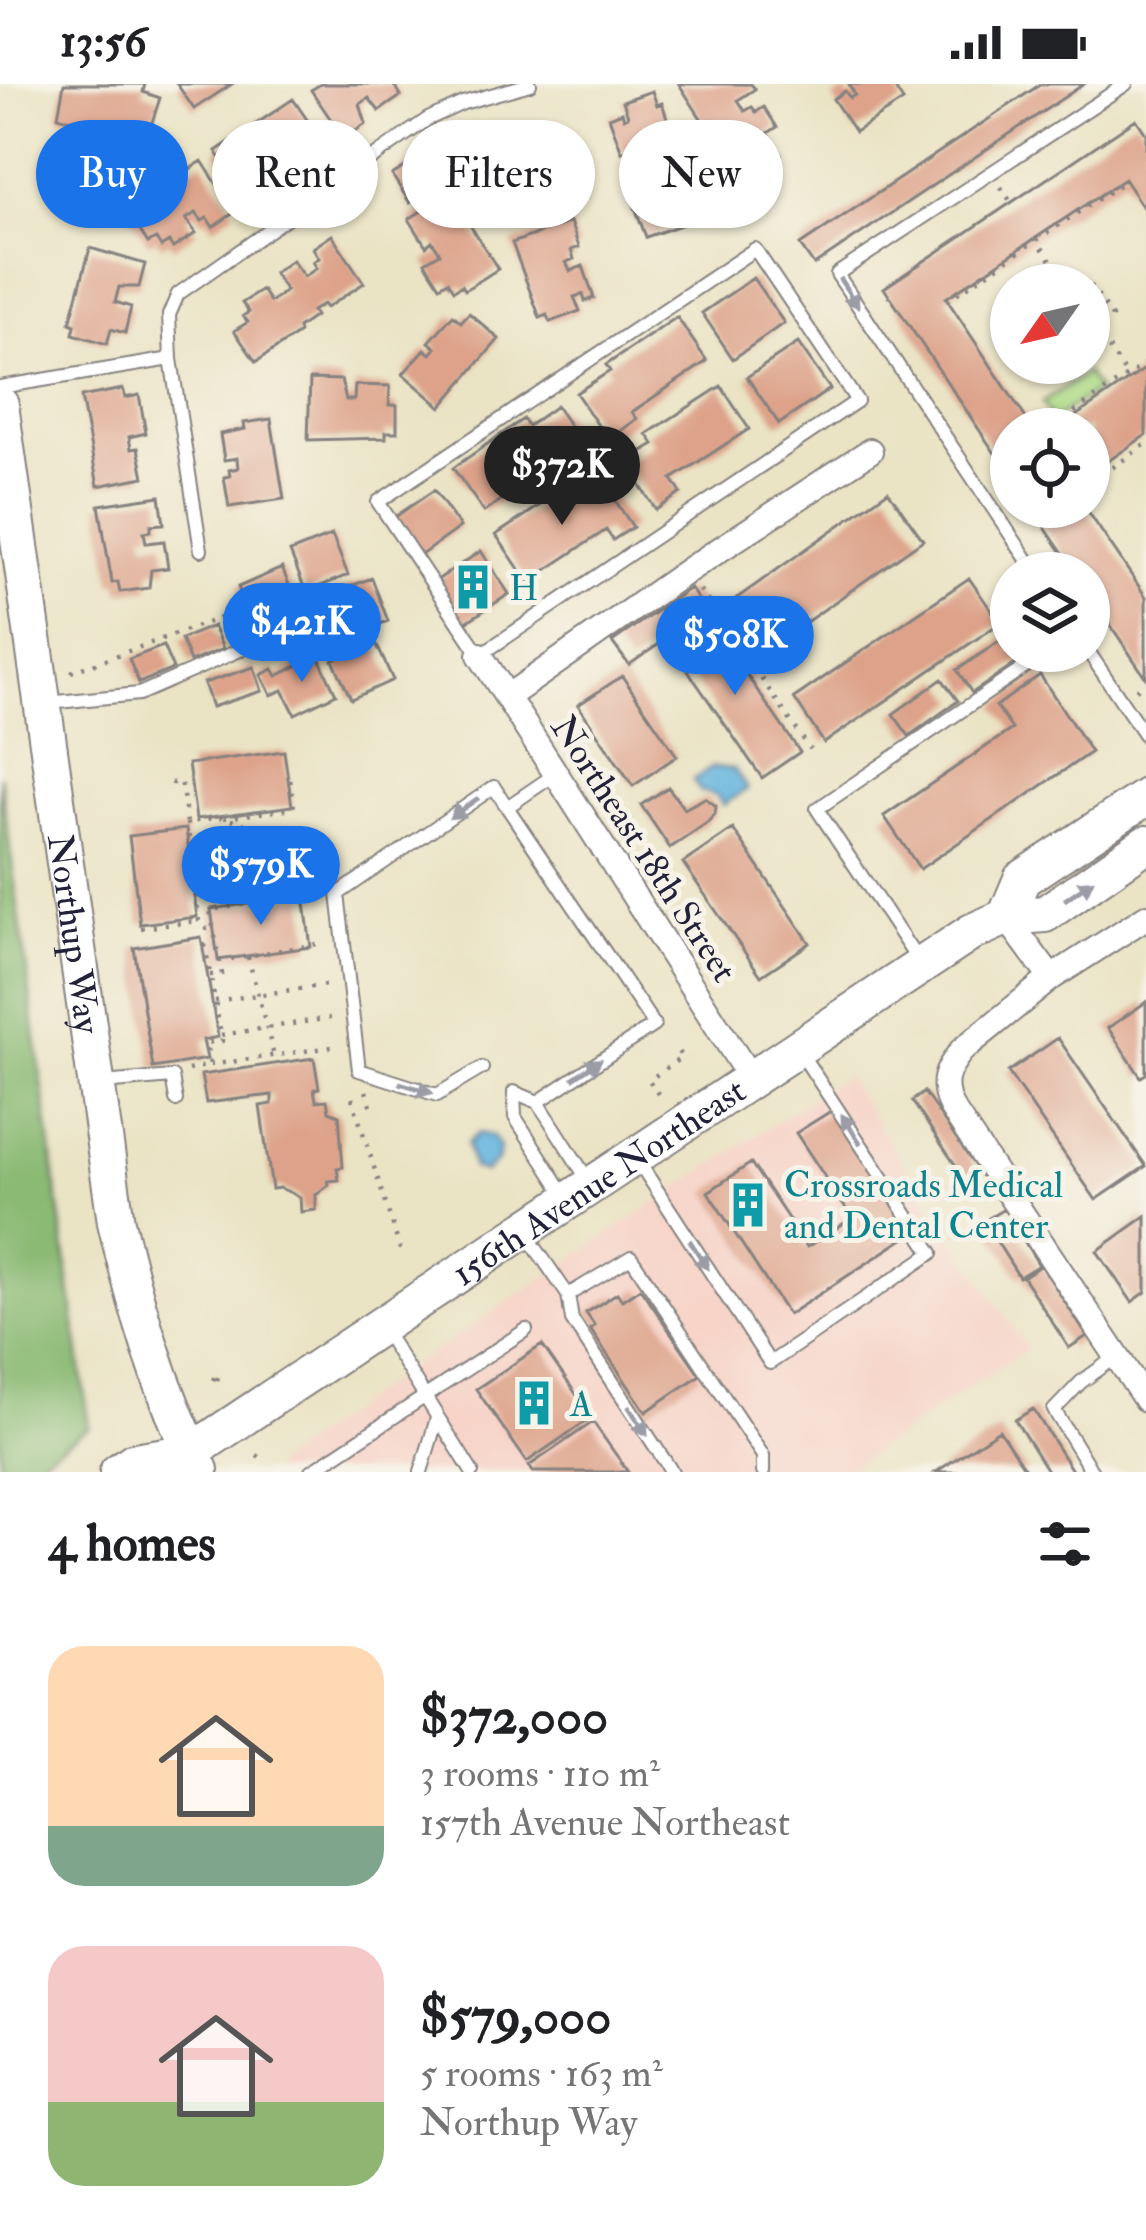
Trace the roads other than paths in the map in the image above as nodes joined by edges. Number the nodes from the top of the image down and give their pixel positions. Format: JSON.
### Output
{"nodes":[{"id":1,"x":530,"y":84,"type":"edge"},
{"id":2,"x":1126,"y":84,"type":"edge"},
{"id":3,"x":171,"y":359,"type":"junction"},
{"id":4,"x":0,"y":387,"type":"edge"},
{"id":5,"x":0,"y":405,"type":"edge"},
{"id":6,"x":870,"y":451,"type":"dead end"},
{"id":7,"x":201,"y":550,"type":"dead end"},
{"id":8,"x":1022,"y":552,"type":"edge"},
{"id":9,"x":12,"y":563,"type":"edge"},
{"id":10,"x":240,"y":650,"type":"road end"},
{"id":11,"x":480,"y":655,"type":"junction"},
{"id":12,"x":1019,"y":672,"type":"edge"},
{"id":13,"x":1102,"y":672,"type":"edge"},
{"id":14,"x":507,"y":697,"type":"junction"},
{"id":15,"x":42,"y":703,"type":"junction"},
{"id":16,"x":1146,"y":737,"type":"edge"},
{"id":17,"x":554,"y":775,"type":"junction"},
{"id":18,"x":1146,"y":796,"type":"edge"},
{"id":19,"x":507,"y":807,"type":"junction"},
{"id":20,"x":1146,"y":844,"type":"edge"},
{"id":21,"x":1006,"y":917,"type":"junction"},
{"id":22,"x":1146,"y":917,"type":"edge"},
{"id":23,"x":921,"y":965,"type":"junction"},
{"id":24,"x":1051,"y":977,"type":"junction"},
{"id":25,"x":797,"y":1048,"type":"junction"},
{"id":26,"x":482,"y":1068,"type":"dead end"},
{"id":27,"x":751,"y":1079,"type":"junction"},
{"id":28,"x":96,"y":1084,"type":"junction"},
{"id":29,"x":176,"y":1100,"type":"dead end"},
{"id":30,"x":538,"y":1102,"type":"junction"},
{"id":31,"x":635,"y":1157,"type":"junction"},
{"id":32,"x":580,"y":1193,"type":"junction"},
{"id":33,"x":524,"y":1231,"type":"junction"},
{"id":34,"x":568,"y":1295,"type":"junction"},
{"id":35,"x":381,"y":1326,"type":"junction"},
{"id":36,"x":526,"y":1330,"type":"dead end"},
{"id":37,"x":1117,"y":1356,"type":"junction"},
{"id":38,"x":424,"y":1399,"type":"junction"},
{"id":39,"x":1146,"y":1400,"type":"edge"},
{"id":40,"x":436,"y":1418,"type":"junction"},
{"id":41,"x":187,"y":1465,"type":"edge"},
{"id":42,"x":118,"y":1472,"type":"edge"},
{"id":43,"x":310,"y":1472,"type":"edge"},
{"id":44,"x":421,"y":1472,"type":"edge"},
{"id":45,"x":472,"y":1472,"type":"edge"},
{"id":46,"x":672,"y":1472,"type":"edge"},
{"id":47,"x":764,"y":1472,"type":"edge"},
{"id":48,"x":1092,"y":1472,"type":"edge"}],
"edges":[{"from":1,"to":3,"type":"lane"},
{"from":2,"to":8,"type":"lane","one_way":true},
{"from":3,"to":4,"type":"lane"},
{"from":3,"to":7,"type":"lane"},
{"from":5,"to":9,"type":"main road","name":"Northup Way"},
{"from":6,"to":14,"type":"street"},
{"from":9,"to":15,"type":"main road","name":"Northup Way"},
{"from":10,"to":15,"type":"lane"},
{"from":11,"to":11,"type":"lane"},
{"from":11,"to":14,"type":"street","name":"Northeast 18th Street"},
{"from":12,"to":23,"type":"lane"},
{"from":13,"to":16,"type":"lane"},
{"from":14,"to":17,"type":"street","name":"Northeast 18th Street"},
{"from":15,"to":28,"type":"main road","name":"Northup Way"},
{"from":17,"to":19,"type":"lane"},
{"from":17,"to":27,"type":"street","name":"Northeast 18th Street"},
{"from":18,"to":21,"type":"main road","name":"156th Avenue Northeast"},
{"from":19,"to":26,"type":"lane","one_way":true},
{"from":30,"to":19,"type":"lane","one_way":true},
{"from":21,"to":20,"type":"main road","name":"156th Avenue Northeast","one_way":true},
{"from":21,"to":23,"type":"main road","name":"156th Avenue Northeast"},
{"from":21,"to":24,"type":"street"},
{"from":22,"to":24,"type":"street"},
{"from":23,"to":25,"type":"main road","name":"156th Avenue Northeast"},
{"from":24,"to":37,"type":"street"},
{"from":25,"to":27,"type":"main road","name":"156th Avenue Northeast"},
{"from":31,"to":25,"type":"lane","one_way":true},
{"from":27,"to":31,"type":"main road","name":"156th Avenue Northeast"},
{"from":28,"to":29,"type":"lane"},
{"from":28,"to":41,"type":"main road","name":"Northup Way"},
{"from":30,"to":32,"type":"lane"},
{"from":30,"to":32,"type":"lane"},
{"from":31,"to":32,"type":"main road","name":"156th Avenue Northeast"},
{"from":32,"to":33,"type":"main road","name":"156th Avenue Northeast"},
{"from":33,"to":34,"type":"lane"},
{"from":33,"to":35,"type":"main road","name":"156th Avenue Northeast"},
{"from":34,"to":46,"type":"lane","one_way":true},
{"from":34,"to":47,"type":"lane"},
{"from":35,"to":38,"type":"lane"},
{"from":35,"to":41,"type":"main road","name":"156th Avenue Northeast"},
{"from":36,"to":38,"type":"lane"},
{"from":37,"to":39,"type":"street"},
{"from":37,"to":48,"type":"lane"},
{"from":38,"to":40,"type":"lane"},
{"from":38,"to":43,"type":"lane"},
{"from":40,"to":44,"type":"lane"},
{"from":40,"to":45,"type":"lane"},
{"from":41,"to":42,"type":"main road","name":"156th Avenue Northeast"}]}
